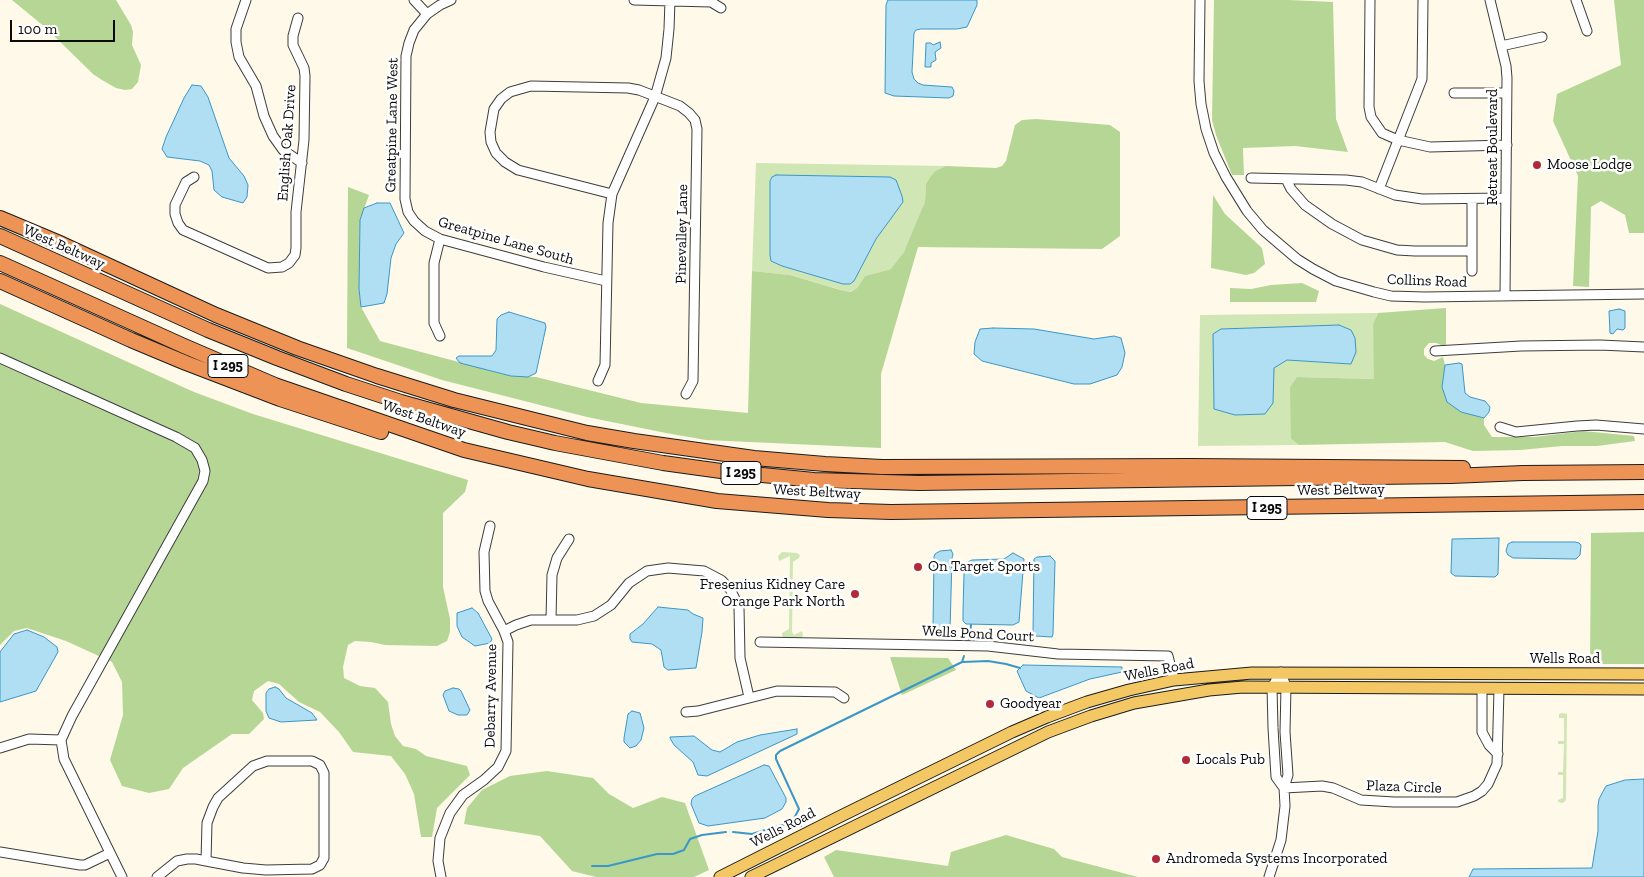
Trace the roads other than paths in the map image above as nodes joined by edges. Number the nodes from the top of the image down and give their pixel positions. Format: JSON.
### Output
{"nodes":[{"id":1,"x":246,"y":0,"type":"edge"},
{"id":2,"x":414,"y":0,"type":"edge"},
{"id":3,"x":451,"y":0,"type":"edge"},
{"id":4,"x":634,"y":0,"type":"edge"},
{"id":5,"x":670,"y":0,"type":"edge"},
{"id":6,"x":1200,"y":0,"type":"edge"},
{"id":7,"x":1370,"y":0,"type":"edge"},
{"id":8,"x":1423,"y":0,"type":"edge"},
{"id":9,"x":1490,"y":0,"type":"edge"},
{"id":10,"x":1579,"y":2,"type":"edge"},
{"id":11,"x":721,"y":8,"type":"dead end"},
{"id":12,"x":427,"y":14,"type":"junction"},
{"id":13,"x":298,"y":18,"type":"dead end"},
{"id":14,"x":1587,"y":31,"type":"dead end"},
{"id":15,"x":1542,"y":37,"type":"dead end"},
{"id":16,"x":1501,"y":46,"type":"junction"},
{"id":17,"x":1454,"y":93,"type":"dead end"},
{"id":18,"x":1506,"y":93,"type":"junction"},
{"id":19,"x":655,"y":97,"type":"junction"},
{"id":20,"x":1398,"y":140,"type":"junction"},
{"id":21,"x":1506,"y":145,"type":"junction"},
{"id":22,"x":302,"y":163,"type":"junction"},
{"id":23,"x":194,"y":177,"type":"dead end"},
{"id":24,"x":1251,"y":178,"type":"dead end"},
{"id":25,"x":1286,"y":179,"type":"junction"},
{"id":26,"x":1379,"y":189,"type":"junction"},
{"id":27,"x":612,"y":194,"type":"junction"},
{"id":28,"x":1506,"y":198,"type":"junction"},
{"id":29,"x":1472,"y":199,"type":"junction"},
{"id":30,"x":0,"y":211,"type":"edge"},
{"id":31,"x":408,"y":212,"type":"joint"},
{"id":32,"x":0,"y":218,"type":"edge"},
{"id":33,"x":0,"y":236,"type":"edge"},
{"id":34,"x":440,"y":239,"type":"junction"},
{"id":35,"x":62,"y":244,"type":"junction"},
{"id":36,"x":1471,"y":251,"type":"junction"},
{"id":37,"x":0,"y":263,"type":"edge"},
{"id":38,"x":1472,"y":271,"type":"dead end"},
{"id":39,"x":0,"y":281,"type":"edge"},
{"id":40,"x":606,"y":282,"type":"junction"},
{"id":41,"x":1644,"y":294,"type":"edge"},
{"id":42,"x":1505,"y":296,"type":"junction"},
{"id":43,"x":440,"y":336,"type":"dead end"},
{"id":44,"x":1644,"y":347,"type":"edge"},
{"id":45,"x":1435,"y":351,"type":"dead end"},
{"id":46,"x":0,"y":358,"type":"edge"},
{"id":47,"x":598,"y":381,"type":"dead end"},
{"id":48,"x":686,"y":394,"type":"dead end"},
{"id":49,"x":1500,"y":427,"type":"dead end"},
{"id":50,"x":1644,"y":429,"type":"edge"},
{"id":51,"x":464,"y":450,"type":"junction"},
{"id":52,"x":1644,"y":472,"type":"edge"},
{"id":53,"x":1523,"y":473,"type":"junction"},
{"id":54,"x":1644,"y":502,"type":"edge"},
{"id":55,"x":490,"y":526,"type":"dead end"},
{"id":56,"x":569,"y":539,"type":"dead end"},
{"id":57,"x":551,"y":620,"type":"junction"},
{"id":58,"x":504,"y":631,"type":"junction"},
{"id":59,"x":760,"y":642,"type":"dead end"},
{"id":60,"x":1280,"y":672,"type":"junction"},
{"id":61,"x":1491,"y":674,"type":"junction"},
{"id":62,"x":1644,"y":674,"type":"edge"},
{"id":63,"x":1174,"y":680,"type":"junction"},
{"id":64,"x":1272,"y":687,"type":"junction"},
{"id":65,"x":1286,"y":687,"type":"junction"},
{"id":66,"x":1490,"y":689,"type":"junction"},
{"id":67,"x":1644,"y":689,"type":"edge"},
{"id":68,"x":749,"y":697,"type":"junction"},
{"id":69,"x":844,"y":698,"type":"dead end"},
{"id":70,"x":686,"y":712,"type":"dead end"},
{"id":71,"x":61,"y":740,"type":"junction"},
{"id":72,"x":0,"y":748,"type":"edge"},
{"id":73,"x":1498,"y":754,"type":"junction"},
{"id":74,"x":956,"y":760,"type":"junction"},
{"id":75,"x":1284,"y":788,"type":"junction"},
{"id":76,"x":911,"y":799,"type":"junction"},
{"id":77,"x":0,"y":852,"type":"edge"},
{"id":78,"x":110,"y":853,"type":"junction"},
{"id":79,"x":206,"y":861,"type":"junction"},
{"id":80,"x":122,"y":877,"type":"edge"},
{"id":81,"x":156,"y":877,"type":"edge"},
{"id":82,"x":441,"y":877,"type":"edge"},
{"id":83,"x":720,"y":877,"type":"edge"},
{"id":84,"x":751,"y":877,"type":"edge"},
{"id":85,"x":1268,"y":877,"type":"edge"}],
"edges":[{"from":1,"to":22,"type":"street"},
{"from":2,"to":12,"type":"street"},
{"from":3,"to":12,"type":"street"},
{"from":4,"to":5,"type":"street"},
{"from":5,"to":11,"type":"street"},
{"from":5,"to":19,"type":"street"},
{"from":6,"to":42,"type":"street","name":"Collins Road"},
{"from":7,"to":20,"type":"street"},
{"from":8,"to":20,"type":"street"},
{"from":9,"to":16,"type":"street","name":"Retreat Boulevard"},
{"from":10,"to":14,"type":"street"},
{"from":12,"to":31,"type":"street","name":"Greatpine Lane West"},
{"from":13,"to":22,"type":"street","name":"English Oak Drive"},
{"from":15,"to":16,"type":"street"},
{"from":16,"to":18,"type":"street","name":"Retreat Boulevard"},
{"from":17,"to":18,"type":"street"},
{"from":18,"to":21,"type":"street","name":"Retreat Boulevard"},
{"from":19,"to":27,"type":"street"},
{"from":19,"to":27,"type":"street","name":"Pinevalley Lane"},
{"from":19,"to":48,"type":"street","name":"Pinevalley Lane"},
{"from":20,"to":21,"type":"street"},
{"from":20,"to":26,"type":"street"},
{"from":21,"to":28,"type":"street","name":"Retreat Boulevard"},
{"from":22,"to":23,"type":"street","name":"English Oak Drive"},
{"from":24,"to":25,"type":"street"},
{"from":25,"to":26,"type":"street"},
{"from":25,"to":36,"type":"street"},
{"from":26,"to":29,"type":"street"},
{"from":27,"to":40,"type":"street"},
{"from":28,"to":29,"type":"street"},
{"from":28,"to":42,"type":"street","name":"Retreat Boulevard"},
{"from":29,"to":36,"type":"street"},
{"from":30,"to":35,"type":"highway"},
{"from":31,"to":34,"type":"street","name":"Greatpine Lane South"},
{"from":32,"to":35,"type":"highway"},
{"from":33,"to":53,"type":"highway","name":"West Beltway","number":"I 295"},
{"from":34,"to":40,"type":"street","name":"Greatpine Lane South"},
{"from":34,"to":43,"type":"street"},
{"from":35,"to":53,"type":"highway"},
{"from":36,"to":38,"type":"street"},
{"from":37,"to":51,"type":"highway","name":"West Beltway","number":"I 295"},
{"from":39,"to":51,"type":"highway"},
{"from":40,"to":47,"type":"street"},
{"from":41,"to":42,"type":"street","name":"Collins Road"},
{"from":44,"to":45,"type":"street"},
{"from":46,"to":71,"type":"street"},
{"from":49,"to":50,"type":"street"},
{"from":51,"to":54,"type":"highway","name":"West Beltway","number":"I 295"},
{"from":52,"to":53,"type":"highway","name":"West Beltway","number":"I 295"},
{"from":55,"to":58,"type":"street","name":"Debarry Avenue"},
{"from":56,"to":57,"type":"street"},
{"from":57,"to":58,"type":"street"},
{"from":57,"to":68,"type":"street"},
{"from":58,"to":82,"type":"street","name":"Debarry Avenue"},
{"from":59,"to":63,"type":"street","name":"Wells Pond Court"},
{"from":60,"to":61,"type":"main road","name":"Wells Road"},
{"from":60,"to":63,"type":"main road","name":"Wells Road"},
{"from":60,"to":64,"type":"street"},
{"from":60,"to":65,"type":"street"},
{"from":61,"to":62,"type":"main road","name":"Wells Road"},
{"from":61,"to":66,"type":"main road"},
{"from":63,"to":74,"type":"main road","name":"Wells Road"},
{"from":64,"to":65,"type":"main road","name":"Wells Road"},
{"from":64,"to":75,"type":"street"},
{"from":64,"to":76,"type":"main road","name":"Wells Road"},
{"from":65,"to":66,"type":"main road","name":"Wells Road"},
{"from":65,"to":75,"type":"street"},
{"from":66,"to":67,"type":"main road","name":"Wells Road"},
{"from":66,"to":73,"type":"street","name":"Plaza Circle"},
{"from":66,"to":73,"type":"street"},
{"from":68,"to":69,"type":"street"},
{"from":68,"to":70,"type":"street"},
{"from":71,"to":72,"type":"street"},
{"from":71,"to":78,"type":"street"},
{"from":73,"to":75,"type":"street","name":"Plaza Circle"},
{"from":74,"to":76,"type":"main road"},
{"from":74,"to":83,"type":"main road","name":"Wells Road"},
{"from":75,"to":85,"type":"street"},
{"from":76,"to":84,"type":"main road","name":"Wells Road"},
{"from":77,"to":78,"type":"street"},
{"from":78,"to":80,"type":"street"},
{"from":79,"to":79,"type":"street"},
{"from":79,"to":81,"type":"street"}]}
